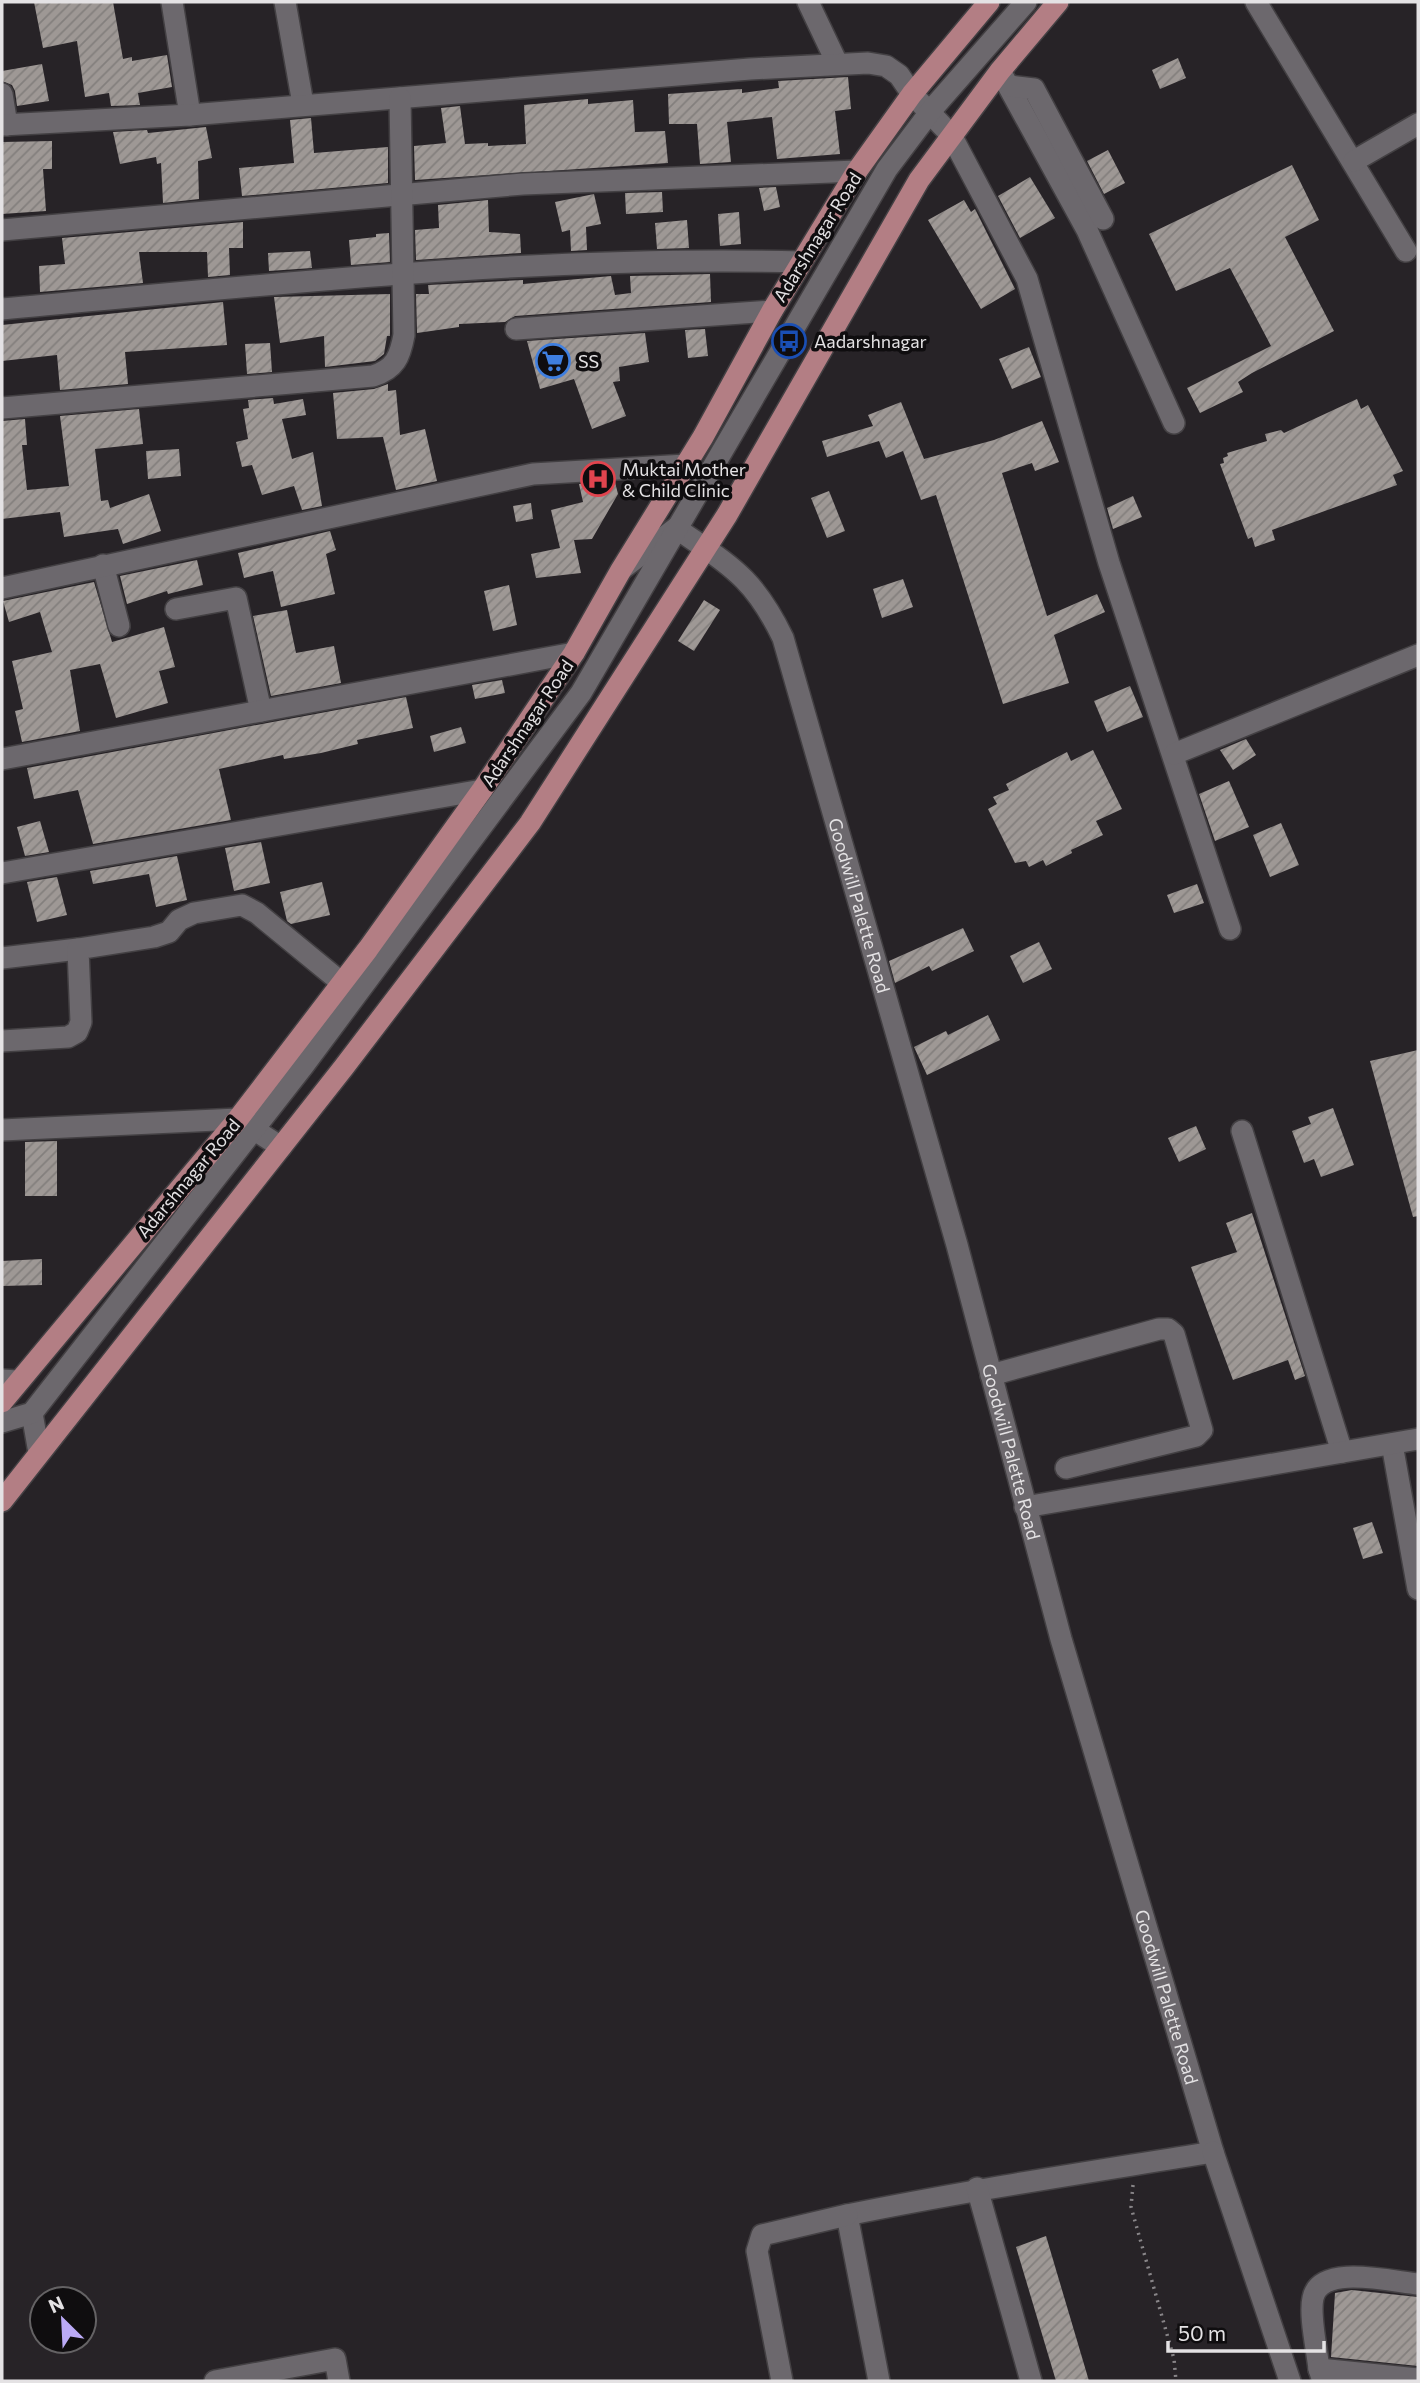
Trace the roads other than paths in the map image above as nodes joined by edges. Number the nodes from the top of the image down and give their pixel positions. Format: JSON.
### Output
{"nodes":[{"id":1,"x":172,"y":2,"type":"edge"},
{"id":2,"x":285,"y":2,"type":"edge"},
{"id":3,"x":808,"y":2,"type":"edge"},
{"id":4,"x":989,"y":2,"type":"edge"},
{"id":5,"x":1026,"y":2,"type":"edge"},
{"id":6,"x":1058,"y":2,"type":"edge"},
{"id":7,"x":1256,"y":2,"type":"edge"},
{"id":8,"x":837,"y":63,"type":"junction"},
{"id":9,"x":1005,"y":78,"type":"junction"},
{"id":10,"x":2,"y":94,"type":"edge"},
{"id":11,"x":912,"y":94,"type":"junction"},
{"id":12,"x":400,"y":98,"type":"junction"},
{"id":13,"x":303,"y":104,"type":"junction"},
{"id":14,"x":930,"y":113,"type":"junction"},
{"id":15,"x":190,"y":115,"type":"junction"},
{"id":16,"x":1418,"y":124,"type":"edge"},
{"id":17,"x":4,"y":125,"type":"edge"},
{"id":18,"x":951,"y":135,"type":"junction"},
{"id":19,"x":1354,"y":161,"type":"junction"},
{"id":20,"x":857,"y":172,"type":"junction"},
{"id":21,"x":400,"y":195,"type":"junction"},
{"id":22,"x":1103,"y":219,"type":"dead end"},
{"id":23,"x":2,"y":230,"type":"edge"},
{"id":24,"x":1406,"y":251,"type":"dead end"},
{"id":25,"x":801,"y":262,"type":"junction"},
{"id":26,"x":402,"y":275,"type":"junction"},
{"id":27,"x":2,"y":309,"type":"edge"},
{"id":28,"x":772,"y":311,"type":"junction"},
{"id":29,"x":516,"y":329,"type":"dead end"},
{"id":30,"x":2,"y":408,"type":"edge"},
{"id":31,"x":1174,"y":424,"type":"dead end"},
{"id":32,"x":686,"y":465,"type":"junction"},
{"id":33,"x":676,"y":528,"type":"junction"},
{"id":34,"x":704,"y":548,"type":"junction"},
{"id":35,"x":103,"y":565,"type":"junction"},
{"id":36,"x":621,"y":570,"type":"junction"},
{"id":37,"x":2,"y":588,"type":"edge"},
{"id":38,"x":176,"y":609,"type":"dead end"},
{"id":39,"x":119,"y":626,"type":"dead end"},
{"id":40,"x":574,"y":653,"type":"junction"},
{"id":41,"x":1418,"y":655,"type":"edge"},
{"id":42,"x":261,"y":711,"type":"junction"},
{"id":43,"x":1174,"y":754,"type":"junction"},
{"id":44,"x":2,"y":759,"type":"edge"},
{"id":45,"x":482,"y":790,"type":"junction"},
{"id":46,"x":2,"y":873,"type":"edge"},
{"id":47,"x":1230,"y":929,"type":"dead end"},
{"id":48,"x":78,"y":949,"type":"junction"},
{"id":49,"x":2,"y":958,"type":"edge"},
{"id":50,"x":342,"y":983,"type":"junction"},
{"id":51,"x":2,"y":1041,"type":"edge"},
{"id":52,"x":245,"y":1124,"type":"junction"},
{"id":53,"x":2,"y":1130,"type":"edge"},
{"id":54,"x":1242,"y":1131,"type":"dead end"},
{"id":55,"x":281,"y":1147,"type":"junction"},
{"id":56,"x":990,"y":1375,"type":"junction"},
{"id":57,"x":9,"y":1380,"type":"edge"},
{"id":58,"x":2,"y":1402,"type":"edge"},
{"id":59,"x":32,"y":1413,"type":"junction"},
{"id":60,"x":2,"y":1422,"type":"edge"},
{"id":61,"x":1418,"y":1439,"type":"edge"},
{"id":62,"x":1392,"y":1444,"type":"junction"},
{"id":63,"x":1342,"y":1452,"type":"junction"},
{"id":64,"x":39,"y":1453,"type":"junction"},
{"id":65,"x":1066,"y":1468,"type":"dead end"},
{"id":66,"x":1410,"y":1499,"type":"edge"},
{"id":67,"x":2,"y":1501,"type":"edge"},
{"id":68,"x":1025,"y":1507,"type":"junction"},
{"id":69,"x":1418,"y":1589,"type":"edge"},
{"id":70,"x":1213,"y":2152,"type":"junction"},
{"id":71,"x":977,"y":2188,"type":"junction"},
{"id":72,"x":847,"y":2215,"type":"junction"},
{"id":73,"x":1418,"y":2284,"type":"edge"},
{"id":74,"x":1321,"y":2375,"type":"edge"},
{"id":75,"x":1418,"y":2379,"type":"edge"},
{"id":76,"x":215,"y":2381,"type":"edge"},
{"id":77,"x":339,"y":2381,"type":"edge"},
{"id":78,"x":782,"y":2381,"type":"edge"},
{"id":79,"x":879,"y":2381,"type":"edge"},
{"id":80,"x":1031,"y":2381,"type":"edge"},
{"id":81,"x":1290,"y":2381,"type":"edge"}],
"edges":[{"from":1,"to":15,"type":"street"},
{"from":2,"to":13,"type":"street"},
{"from":3,"to":8,"type":"street"},
{"from":4,"to":11,"type":"main road","name":"Adarshnagar Road"},
{"from":5,"to":14,"type":"street"},
{"from":6,"to":9,"type":"main road"},
{"from":7,"to":19,"type":"street"},
{"from":8,"to":11,"type":"street"},
{"from":8,"to":12,"type":"street"},
{"from":9,"to":18,"type":"main road"},
{"from":9,"to":22,"type":"street"},
{"from":9,"to":31,"type":"street"},
{"from":10,"to":17,"type":"street"},
{"from":11,"to":14,"type":"street"},
{"from":11,"to":20,"type":"main road","name":"Adarshnagar Road"},
{"from":12,"to":13,"type":"street"},
{"from":12,"to":21,"type":"street"},
{"from":13,"to":15,"type":"street"},
{"from":14,"to":18,"type":"street"},
{"from":14,"to":33,"type":"street"},
{"from":15,"to":17,"type":"street"},
{"from":16,"to":19,"type":"street"},
{"from":18,"to":34,"type":"main road"},
{"from":18,"to":43,"type":"street"},
{"from":19,"to":24,"type":"street"},
{"from":20,"to":21,"type":"street"},
{"from":20,"to":25,"type":"main road","name":"Adarshnagar Road"},
{"from":21,"to":23,"type":"street"},
{"from":21,"to":26,"type":"street"},
{"from":25,"to":26,"type":"street"},
{"from":25,"to":28,"type":"main road","name":"Adarshnagar Road"},
{"from":26,"to":27,"type":"street"},
{"from":26,"to":30,"type":"street"},
{"from":28,"to":29,"type":"street"},
{"from":28,"to":32,"type":"main road","name":"Adarshnagar Road"},
{"from":32,"to":35,"type":"street"},
{"from":32,"to":36,"type":"main road","name":"Adarshnagar Road"},
{"from":33,"to":34,"type":"street","name":"Goodwill Palette Road"},
{"from":33,"to":36,"type":"street"},
{"from":33,"to":52,"type":"street"},
{"from":34,"to":55,"type":"main road"},
{"from":34,"to":56,"type":"street","name":"Goodwill Palette Road"},
{"from":35,"to":37,"type":"street"},
{"from":35,"to":39,"type":"street"},
{"from":36,"to":40,"type":"main road","name":"Adarshnagar Road"},
{"from":38,"to":42,"type":"street"},
{"from":40,"to":42,"type":"street"},
{"from":40,"to":45,"type":"main road","name":"Adarshnagar Road"},
{"from":41,"to":43,"type":"street"},
{"from":42,"to":44,"type":"street"},
{"from":43,"to":47,"type":"street"},
{"from":45,"to":46,"type":"street"},
{"from":45,"to":50,"type":"main road","name":"Adarshnagar Road"},
{"from":48,"to":49,"type":"street"},
{"from":48,"to":50,"type":"street"},
{"from":48,"to":51,"type":"street"},
{"from":50,"to":52,"type":"main road","name":"Adarshnagar Road"},
{"from":52,"to":53,"type":"street"},
{"from":52,"to":55,"type":"street"},
{"from":52,"to":57,"type":"main road","name":"Adarshnagar Road"},
{"from":52,"to":59,"type":"street"},
{"from":54,"to":63,"type":"street"},
{"from":55,"to":64,"type":"main road"},
{"from":56,"to":65,"type":"street"},
{"from":56,"to":68,"type":"street","name":"Goodwill Palette Road"},
{"from":57,"to":58,"type":"main road","name":"Adarshnagar Road"},
{"from":59,"to":60,"type":"street"},
{"from":59,"to":64,"type":"street"},
{"from":61,"to":62,"type":"street"},
{"from":62,"to":63,"type":"street"},
{"from":62,"to":66,"type":"street"},
{"from":63,"to":68,"type":"street"},
{"from":64,"to":67,"type":"main road"},
{"from":66,"to":69,"type":"street"},
{"from":68,"to":70,"type":"street","name":"Goodwill Palette Road"},
{"from":70,"to":71,"type":"street"},
{"from":70,"to":81,"type":"street","name":"Goodwill Palette Road"},
{"from":71,"to":72,"type":"street"},
{"from":71,"to":80,"type":"street"},
{"from":72,"to":78,"type":"street"},
{"from":72,"to":79,"type":"street"},
{"from":73,"to":74,"type":"street"},
{"from":74,"to":75,"type":"street"},
{"from":76,"to":77,"type":"street"}]}
